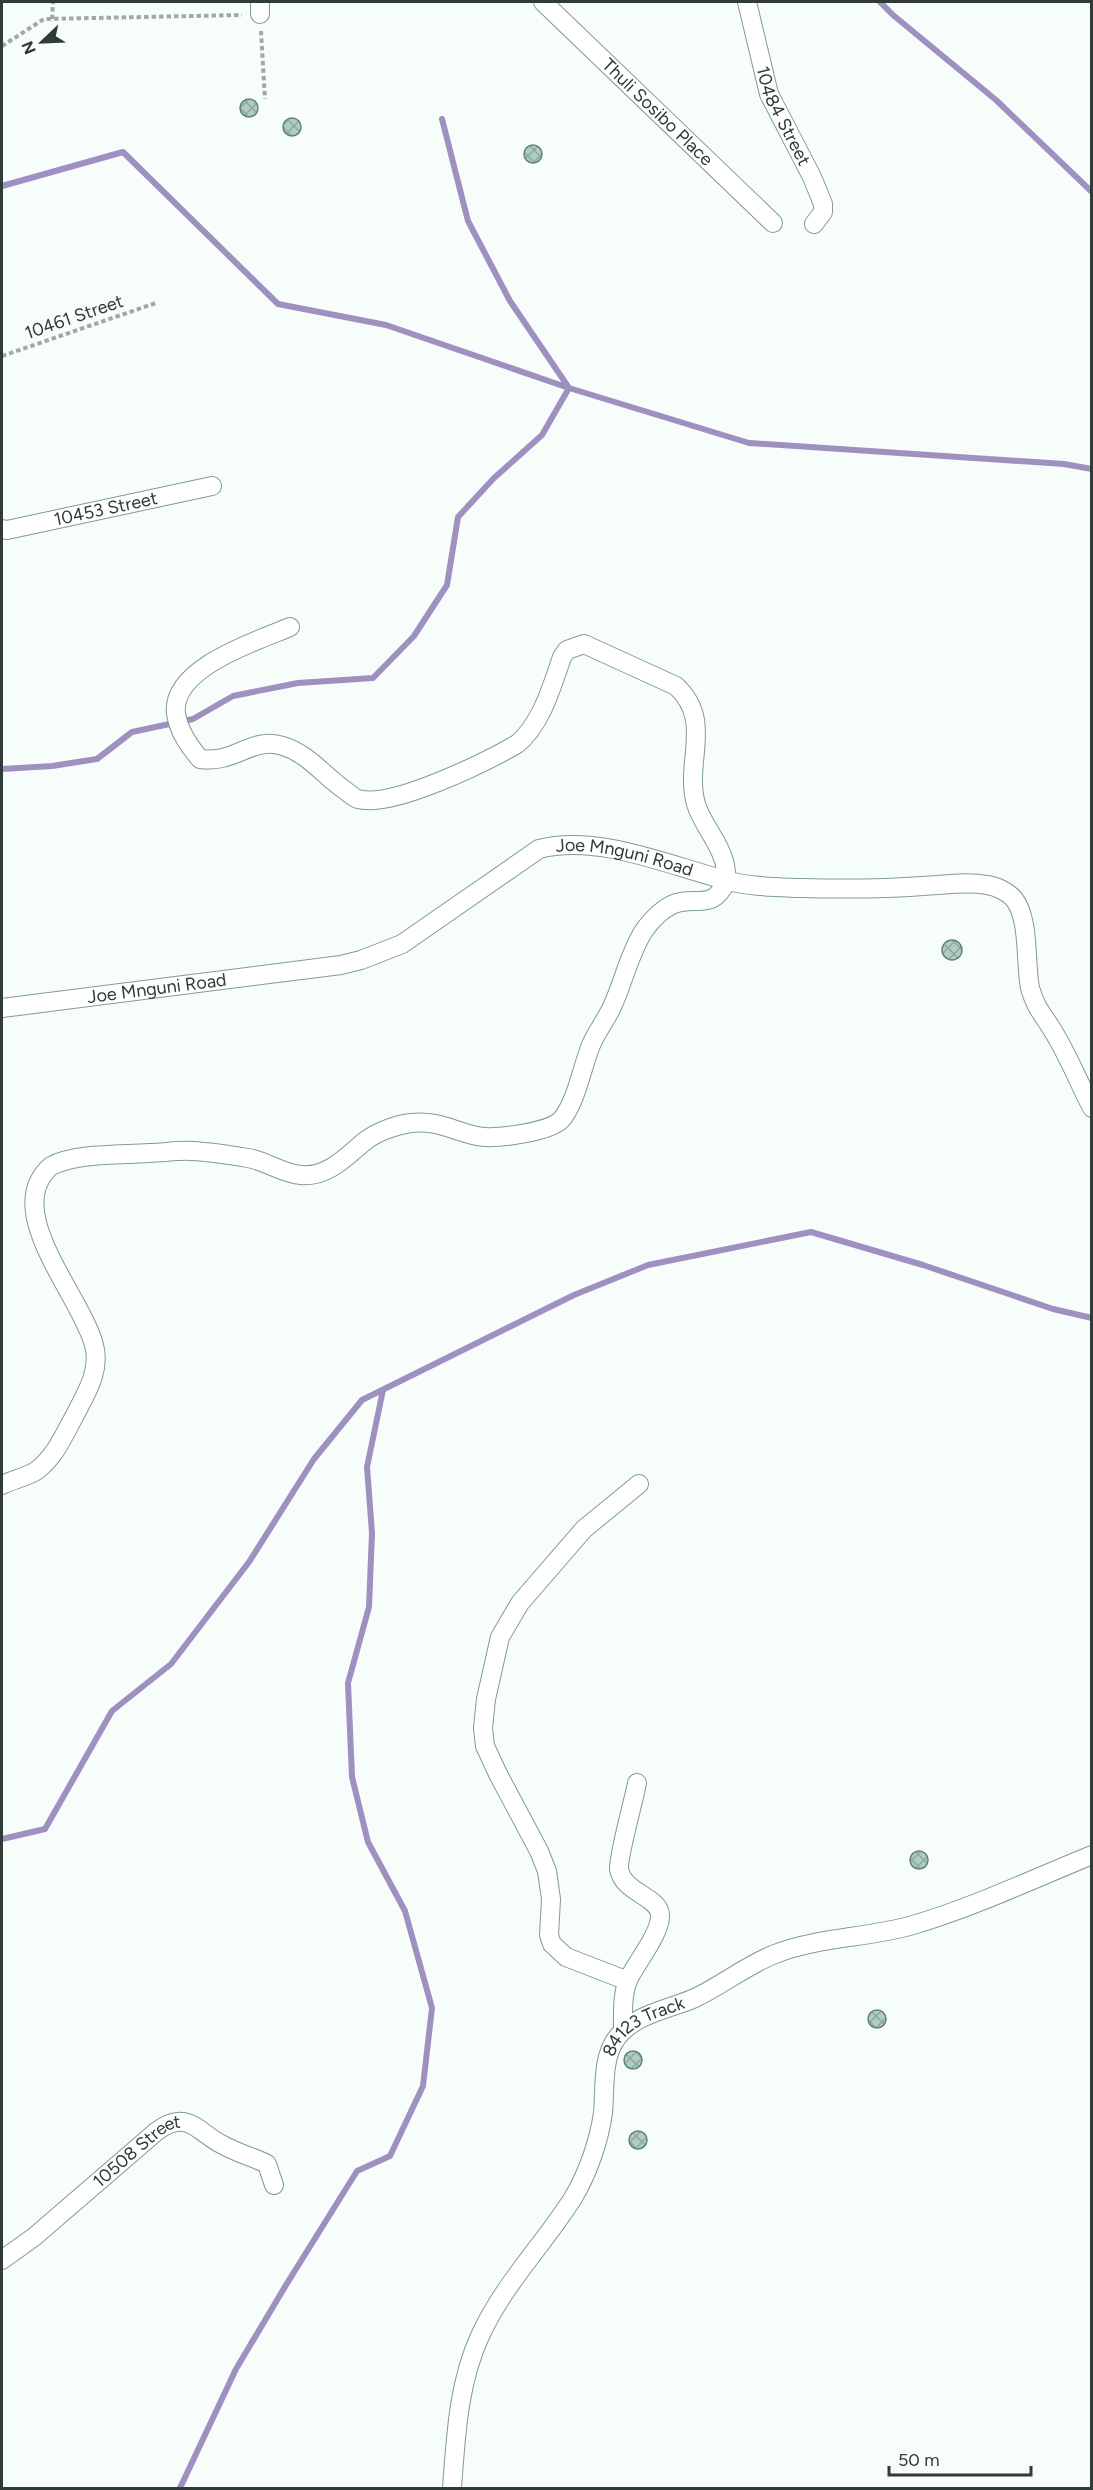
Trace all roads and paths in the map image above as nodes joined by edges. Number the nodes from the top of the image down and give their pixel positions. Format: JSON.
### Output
{"nodes":[{"id":1,"x":53,"y":2,"type":"edge"},
{"id":2,"x":543,"y":2,"type":"edge"},
{"id":3,"x":747,"y":2,"type":"edge"},
{"id":4,"x":260,"y":8,"type":"edge"},
{"id":5,"x":52,"y":19,"type":"junction"},
{"id":6,"x":2,"y":46,"type":"edge"},
{"id":7,"x":265,"y":99,"type":"dead end"},
{"id":8,"x":773,"y":223,"type":"dead end"},
{"id":9,"x":814,"y":224,"type":"dead end"},
{"id":10,"x":156,"y":303,"type":"dead end"},
{"id":11,"x":2,"y":357,"type":"edge"},
{"id":12,"x":212,"y":486,"type":"dead end"},
{"id":13,"x":2,"y":529,"type":"edge"},
{"id":14,"x":290,"y":627,"type":"dead end"},
{"id":15,"x":727,"y":881,"type":"junction"},
{"id":16,"x":2,"y":1008,"type":"edge"},
{"id":17,"x":1092,"y":1108,"type":"edge"},
{"id":18,"x":639,"y":1484,"type":"dead end"},
{"id":19,"x":2,"y":1485,"type":"edge"},
{"id":20,"x":638,"y":1784,"type":"dead end"},
{"id":21,"x":1092,"y":1856,"type":"edge"},
{"id":22,"x":628,"y":1981,"type":"junction"},
{"id":23,"x":623,"y":2030,"type":"junction"},
{"id":24,"x":274,"y":2185,"type":"dead end"},
{"id":25,"x":2,"y":2260,"type":"edge"},
{"id":26,"x":452,"y":2488,"type":"edge"}],
"edges":[{"from":1,"to":5,"type":"path"},
{"from":2,"to":8,"type":"street","name":"Thuli Sosibo Place"},
{"from":3,"to":9,"type":"street","name":"10484 Street"},
{"from":4,"to":5,"type":"path"},
{"from":4,"to":7,"type":"path"},
{"from":5,"to":6,"type":"path"},
{"from":10,"to":11,"type":"path","name":"10461 Street"},
{"from":12,"to":13,"type":"street","name":"10453 Street"},
{"from":14,"to":15,"type":"street"},
{"from":15,"to":16,"type":"street","name":"Joe Mnguni Road"},
{"from":15,"to":17,"type":"street","name":"Joe Mnguni Road"},
{"from":15,"to":19,"type":"street"},
{"from":18,"to":22,"type":"street"},
{"from":20,"to":22,"type":"street"},
{"from":21,"to":23,"type":"street","name":"84123 Track"},
{"from":22,"to":23,"type":"street"},
{"from":23,"to":26,"type":"street","name":"84123 Track"},
{"from":24,"to":25,"type":"street","name":"10508 Street"}]}
